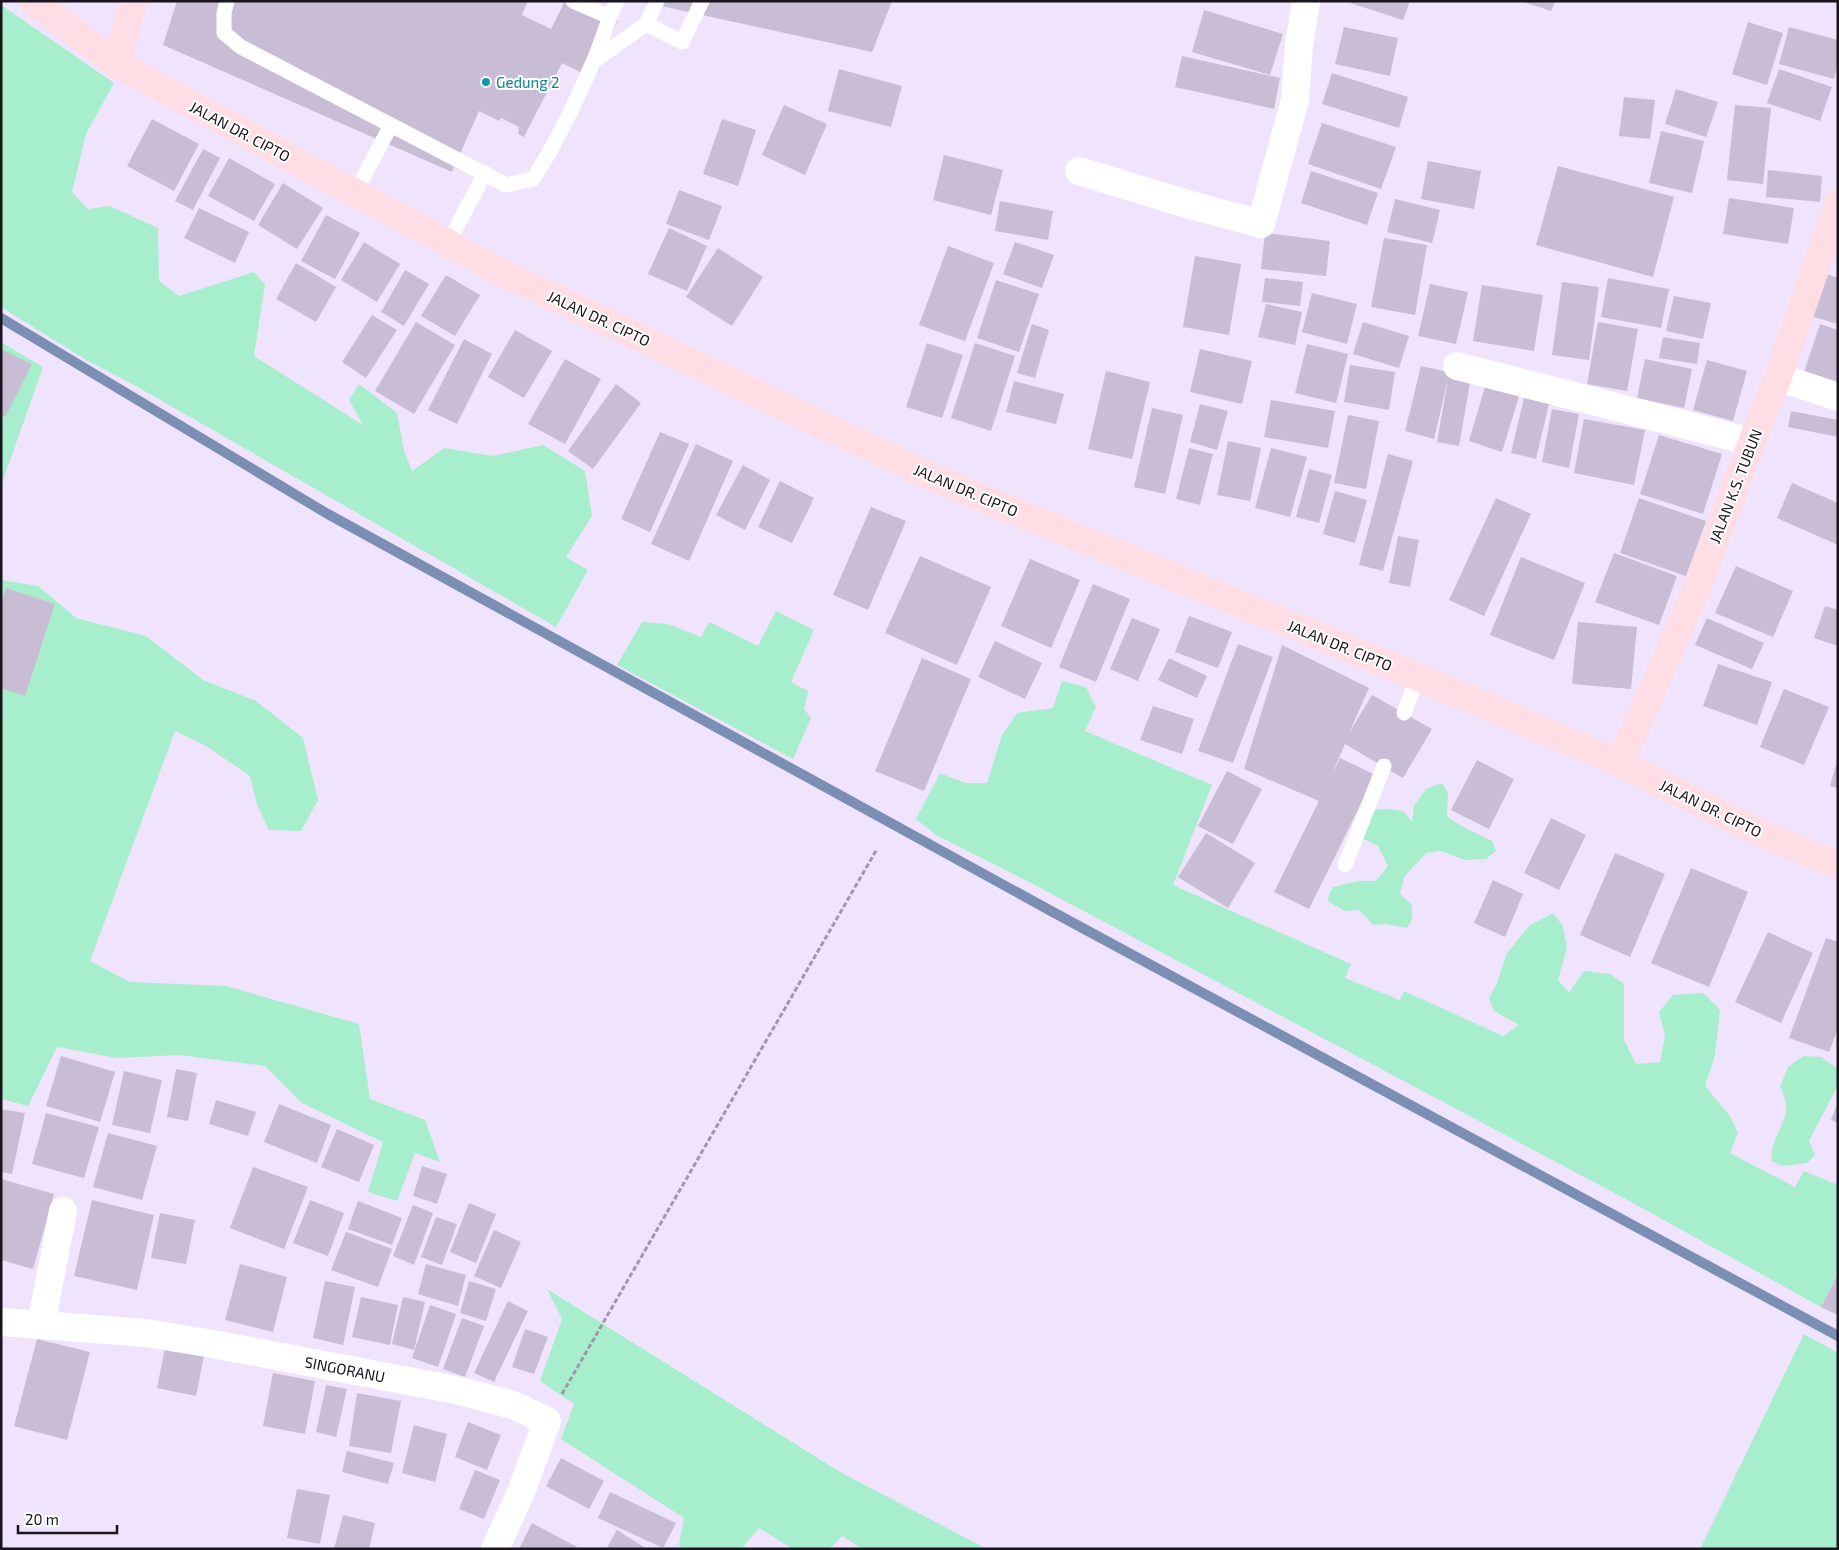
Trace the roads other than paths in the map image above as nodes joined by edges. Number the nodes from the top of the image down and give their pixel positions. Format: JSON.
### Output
{"nodes":[{"id":1,"x":33,"y":1,"type":"edge"},
{"id":2,"x":133,"y":1,"type":"edge"},
{"id":3,"x":228,"y":1,"type":"edge"},
{"id":4,"x":573,"y":1,"type":"edge"},
{"id":5,"x":617,"y":1,"type":"edge"},
{"id":6,"x":657,"y":1,"type":"edge"},
{"id":7,"x":702,"y":1,"type":"edge"},
{"id":8,"x":1306,"y":1,"type":"edge"},
{"id":9,"x":610,"y":17,"type":"junction"},
{"id":10,"x":646,"y":24,"type":"junction"},
{"id":11,"x":594,"y":61,"type":"junction"},
{"id":12,"x":117,"y":64,"type":"junction"},
{"id":13,"x":391,"y":125,"type":"junction"},
{"id":14,"x":1078,"y":171,"type":"dead end"},
{"id":15,"x":485,"y":174,"type":"junction"},
{"id":16,"x":355,"y":193,"type":"junction"},
{"id":17,"x":1838,"y":203,"type":"edge"},
{"id":18,"x":448,"y":243,"type":"junction"},
{"id":19,"x":1457,"y":366,"type":"dead end"},
{"id":20,"x":1778,"y":377,"type":"junction"},
{"id":21,"x":1838,"y":397,"type":"edge"},
{"id":22,"x":1752,"y":442,"type":"junction"},
{"id":23,"x":1418,"y":677,"type":"junction"},
{"id":24,"x":1404,"y":713,"type":"dead end"},
{"id":25,"x":1620,"y":763,"type":"junction"},
{"id":26,"x":1384,"y":766,"type":"dead end"},
{"id":27,"x":1345,"y":865,"type":"dead end"},
{"id":28,"x":1838,"y":866,"type":"edge"},
{"id":29,"x":62,"y":1211,"type":"dead end"},
{"id":30,"x":1,"y":1322,"type":"edge"},
{"id":31,"x":41,"y":1325,"type":"junction"},
{"id":32,"x":495,"y":1549,"type":"edge"}],
"edges":[{"from":1,"to":12,"type":"street","name":"JALAN DR. CIPTO"},
{"from":2,"to":12,"type":"street"},
{"from":3,"to":13,"type":"lane"},
{"from":4,"to":9,"type":"lane"},
{"from":5,"to":9,"type":"lane"},
{"from":6,"to":10,"type":"lane"},
{"from":7,"to":10,"type":"lane"},
{"from":8,"to":14,"type":"street"},
{"from":9,"to":11,"type":"lane"},
{"from":10,"to":11,"type":"lane"},
{"from":11,"to":15,"type":"lane"},
{"from":12,"to":16,"type":"street","name":"JALAN DR. CIPTO"},
{"from":13,"to":15,"type":"lane"},
{"from":13,"to":16,"type":"lane"},
{"from":15,"to":18,"type":"lane"},
{"from":16,"to":18,"type":"street","name":"JALAN DR. CIPTO"},
{"from":17,"to":20,"type":"street","name":"JALAN K.S. TUBUN"},
{"from":18,"to":23,"type":"street","name":"JALAN DR. CIPTO"},
{"from":19,"to":22,"type":"street"},
{"from":20,"to":21,"type":"street"},
{"from":20,"to":22,"type":"street","name":"JALAN K.S. TUBUN"},
{"from":22,"to":25,"type":"street","name":"JALAN K.S. TUBUN"},
{"from":23,"to":24,"type":"lane"},
{"from":23,"to":25,"type":"street","name":"JALAN DR. CIPTO"},
{"from":25,"to":28,"type":"street","name":"JALAN DR. CIPTO"},
{"from":26,"to":27,"type":"lane"},
{"from":29,"to":31,"type":"street"},
{"from":30,"to":31,"type":"street","name":"SINGORANU"},
{"from":31,"to":32,"type":"street","name":"SINGORANU"}]}
